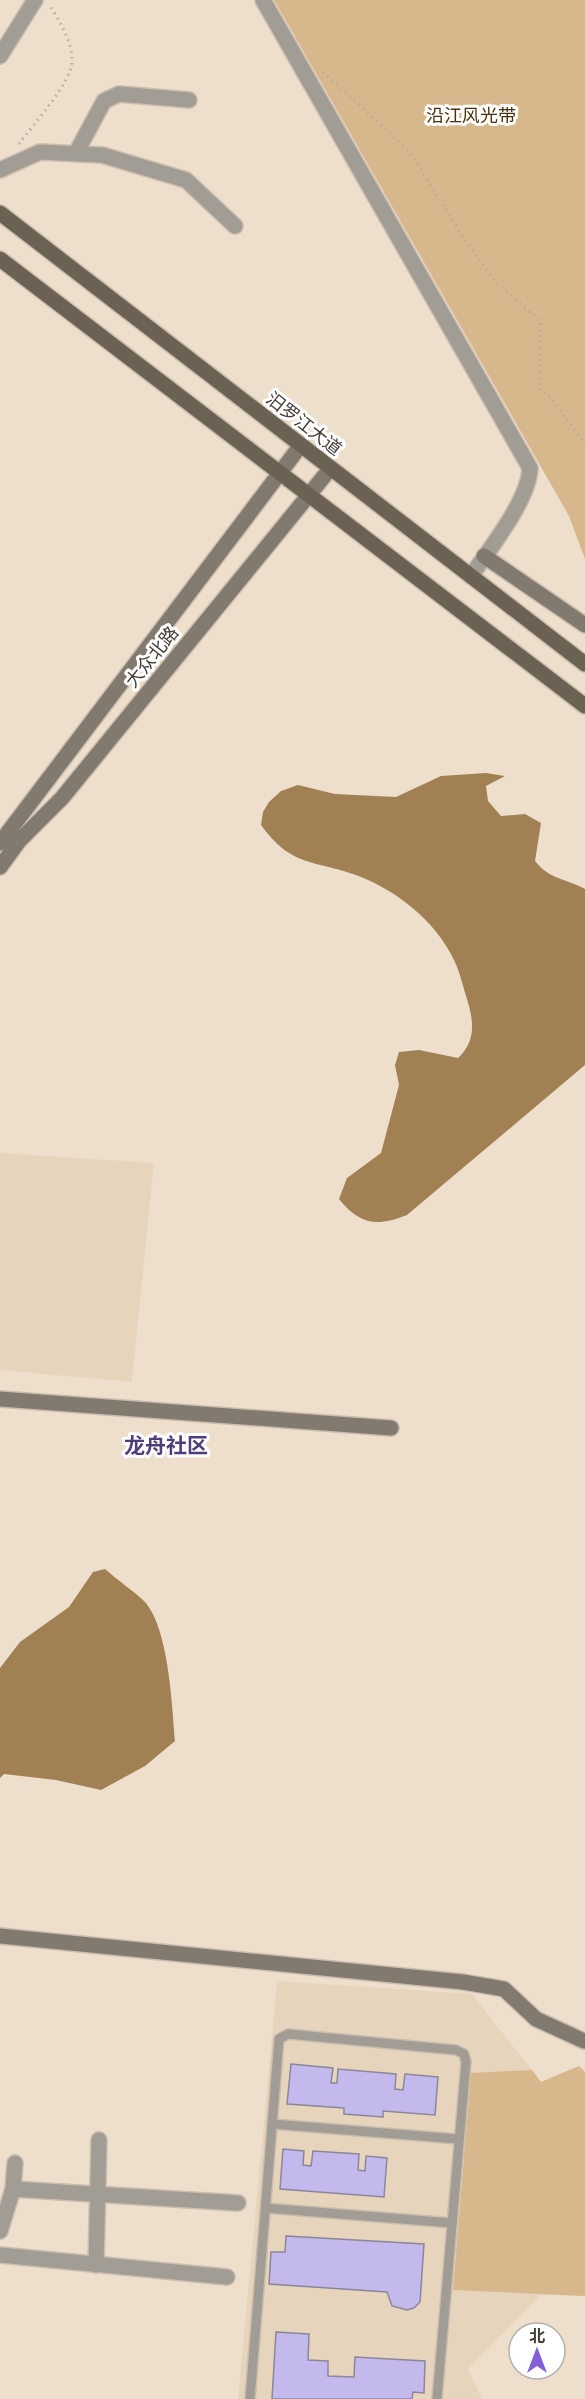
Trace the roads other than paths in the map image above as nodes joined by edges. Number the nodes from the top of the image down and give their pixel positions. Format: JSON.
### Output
{"nodes":[{"id":1,"x":35,"y":0,"type":"edge"},
{"id":2,"x":263,"y":0,"type":"edge"},
{"id":3,"x":0,"y":57,"type":"edge"},
{"id":4,"x":189,"y":100,"type":"dead end"},
{"id":5,"x":76,"y":153,"type":"junction"},
{"id":6,"x":0,"y":170,"type":"edge"},
{"id":7,"x":0,"y":213,"type":"edge"},
{"id":8,"x":235,"y":226,"type":"dead end"},
{"id":9,"x":0,"y":259,"type":"edge"},
{"id":10,"x":301,"y":445,"type":"junction"},
{"id":11,"x":330,"y":469,"type":"junction"},
{"id":12,"x":280,"y":473,"type":"junction"},
{"id":13,"x":308,"y":495,"type":"junction"},
{"id":14,"x":484,"y":556,"type":"junction"},
{"id":15,"x":471,"y":576,"type":"junction"},
{"id":16,"x":585,"y":625,"type":"edge"},
{"id":17,"x":585,"y":664,"type":"edge"},
{"id":18,"x":585,"y":706,"type":"edge"},
{"id":19,"x":19,"y":841,"type":"junction"},
{"id":20,"x":0,"y":843,"type":"edge"},
{"id":21,"x":0,"y":855,"type":"edge"},
{"id":22,"x":0,"y":867,"type":"edge"},
{"id":23,"x":0,"y":1399,"type":"edge"},
{"id":24,"x":391,"y":1428,"type":"dead end"},
{"id":25,"x":0,"y":1936,"type":"edge"},
{"id":26,"x":584,"y":2041,"type":"edge"},
{"id":27,"x":272,"y":2124,"type":"junction"},
{"id":28,"x":458,"y":2139,"type":"junction"},
{"id":29,"x":99,"y":2140,"type":"dead end"},
{"id":30,"x":15,"y":2163,"type":"dead end"},
{"id":31,"x":13,"y":2189,"type":"junction"},
{"id":32,"x":98,"y":2194,"type":"junction"},
{"id":33,"x":238,"y":2203,"type":"dead end"},
{"id":34,"x":266,"y":2208,"type":"junction"},
{"id":35,"x":452,"y":2223,"type":"junction"},
{"id":36,"x":0,"y":2226,"type":"edge"},
{"id":37,"x":0,"y":2255,"type":"edge"},
{"id":38,"x":96,"y":2265,"type":"junction"},
{"id":39,"x":227,"y":2277,"type":"dead end"},
{"id":40,"x":250,"y":2399,"type":"edge"},
{"id":41,"x":437,"y":2399,"type":"edge"}],
"edges":[{"from":1,"to":3,"type":"street"},
{"from":2,"to":14,"type":"street"},
{"from":4,"to":5,"type":"street"},
{"from":5,"to":6,"type":"street"},
{"from":5,"to":8,"type":"street"},
{"from":7,"to":10,"type":"main road","name":"汨罗江大道"},
{"from":9,"to":12,"type":"main road"},
{"from":10,"to":11,"type":"main road","name":"汨罗江大道"},
{"from":10,"to":12,"type":"main road","name":"大众北路"},
{"from":11,"to":13,"type":"main road","name":"大众北路"},
{"from":11,"to":15,"type":"main road","name":"汨罗江大道"},
{"from":12,"to":13,"type":"main road"},
{"from":12,"to":20,"type":"main road","name":"大众北路"},
{"from":13,"to":18,"type":"main road"},
{"from":13,"to":19,"type":"main road","name":"大众北路"},
{"from":14,"to":15,"type":"street"},
{"from":14,"to":16,"type":"main road"},
{"from":15,"to":17,"type":"main road","name":"汨罗江大道"},
{"from":19,"to":21,"type":"main road"},
{"from":19,"to":22,"type":"main road","name":"大众北路"},
{"from":23,"to":24,"type":"main road"},
{"from":25,"to":26,"type":"main road"},
{"from":27,"to":28,"type":"lane"},
{"from":27,"to":28,"type":"lane"},
{"from":27,"to":34,"type":"lane"},
{"from":28,"to":35,"type":"lane"},
{"from":29,"to":32,"type":"street"},
{"from":30,"to":31,"type":"street"},
{"from":31,"to":32,"type":"street"},
{"from":31,"to":36,"type":"street"},
{"from":32,"to":33,"type":"street"},
{"from":32,"to":38,"type":"street"},
{"from":34,"to":35,"type":"lane"},
{"from":34,"to":40,"type":"lane"},
{"from":35,"to":41,"type":"lane"},
{"from":37,"to":38,"type":"street"},
{"from":38,"to":39,"type":"street"}]}
